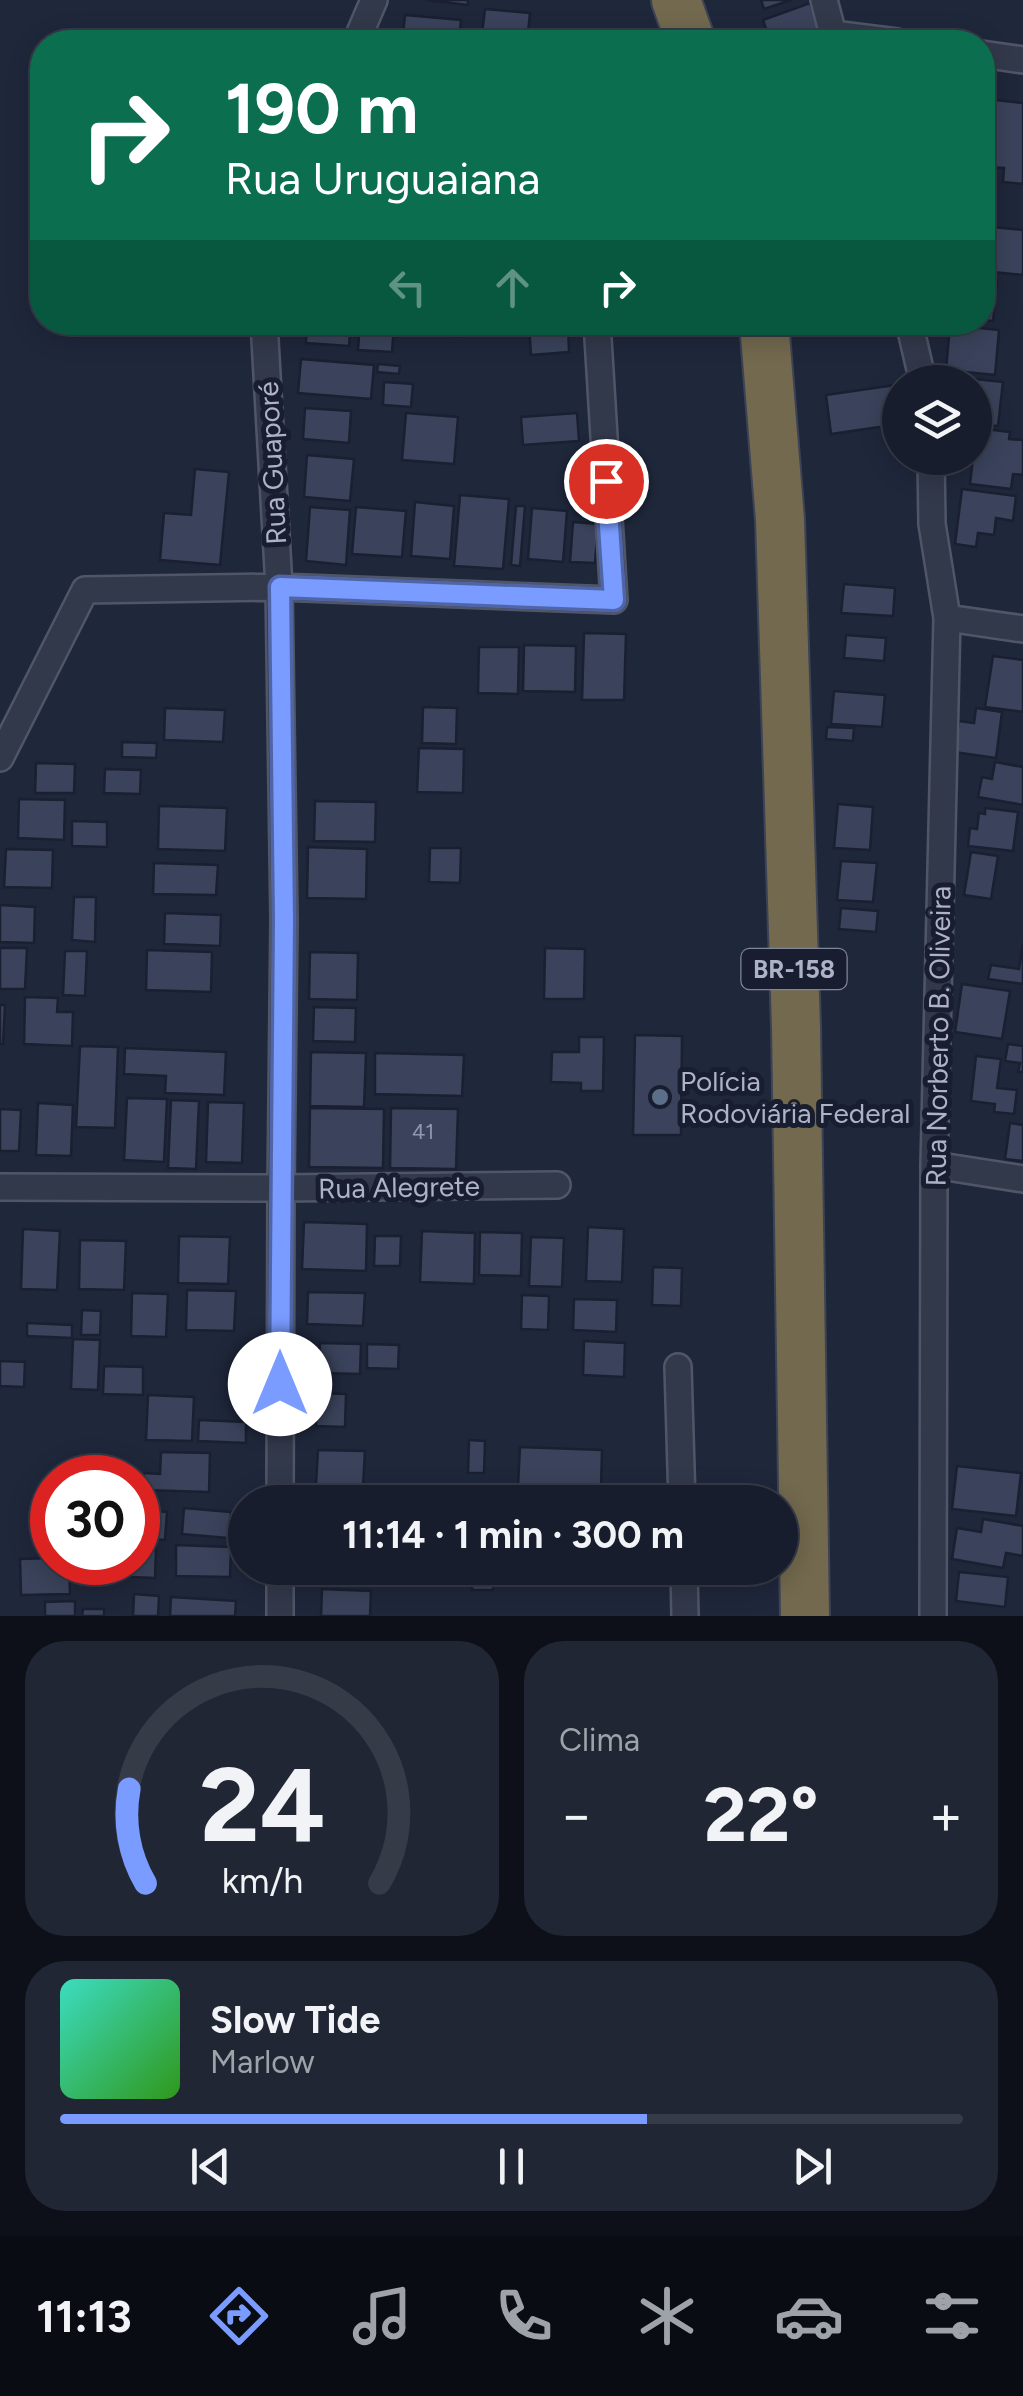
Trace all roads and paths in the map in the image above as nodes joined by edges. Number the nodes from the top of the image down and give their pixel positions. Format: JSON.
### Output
{"nodes":[{"id":1,"x":374,"y":0,"type":"edge"},
{"id":2,"x":676,"y":0,"type":"edge"},
{"id":3,"x":824,"y":0,"type":"edge"},
{"id":4,"x":361,"y":30,"type":"edge"},
{"id":5,"x":687,"y":30,"type":"edge"},
{"id":6,"x":832,"y":30,"type":"edge"},
{"id":7,"x":995,"y":56,"type":"edge"},
{"id":8,"x":1023,"y":60,"type":"edge"},
{"id":9,"x":265,"y":335,"type":"edge"},
{"id":10,"x":598,"y":335,"type":"edge"},
{"id":11,"x":765,"y":335,"type":"edge"},
{"id":12,"x":912,"y":335,"type":"edge"},
{"id":13,"x":918,"y":365,"type":"edge"},
{"id":14,"x":931,"y":475,"type":"edge"},
{"id":15,"x":280,"y":587,"type":"junction"},
{"id":16,"x":948,"y":618,"type":"junction"},
{"id":17,"x":1023,"y":628,"type":"edge"},
{"id":18,"x":0,"y":758,"type":"edge"},
{"id":19,"x":934,"y":1165,"type":"junction"},
{"id":20,"x":1023,"y":1179,"type":"edge"},
{"id":21,"x":557,"y":1185,"type":"dead end"},
{"id":22,"x":0,"y":1186,"type":"edge"},
{"id":23,"x":280,"y":1188,"type":"junction"},
{"id":24,"x":678,"y":1367,"type":"dead end"},
{"id":25,"x":280,"y":1485,"type":"edge"},
{"id":26,"x":681,"y":1485,"type":"edge"},
{"id":27,"x":280,"y":1585,"type":"edge"},
{"id":28,"x":685,"y":1585,"type":"edge"},
{"id":29,"x":280,"y":1616,"type":"edge"},
{"id":30,"x":686,"y":1616,"type":"edge"},
{"id":31,"x":805,"y":1616,"type":"edge"},
{"id":32,"x":933,"y":1616,"type":"edge"}],
"edges":[{"from":1,"to":4,"type":"street"},
{"from":2,"to":5,"type":"highway"},
{"from":3,"to":6,"type":"street"},
{"from":7,"to":8,"type":"street"},
{"from":9,"to":15,"type":"street","name":"Rua Guaporé"},
{"from":10,"to":15,"type":"street"},
{"from":11,"to":31,"type":"highway","number":"BR-158"},
{"from":12,"to":13,"type":"street"},
{"from":14,"to":16,"type":"street","name":"Rua Norberto B. Oliveira"},
{"from":15,"to":18,"type":"street"},
{"from":15,"to":23,"type":"street","name":"Rua Guaporé"},
{"from":16,"to":17,"type":"street"},
{"from":16,"to":19,"type":"street","name":"Rua Norberto B. Oliveira"},
{"from":19,"to":20,"type":"street"},
{"from":19,"to":32,"type":"street","name":"Rua Norberto B. Oliveira"},
{"from":21,"to":23,"type":"street","name":"Rua Alegrete"},
{"from":22,"to":23,"type":"street","name":"Rua Alegrete"},
{"from":23,"to":25,"type":"street","name":"Rua Guaporé"},
{"from":24,"to":26,"type":"street"},
{"from":27,"to":29,"type":"street"},
{"from":28,"to":30,"type":"street"}]}
